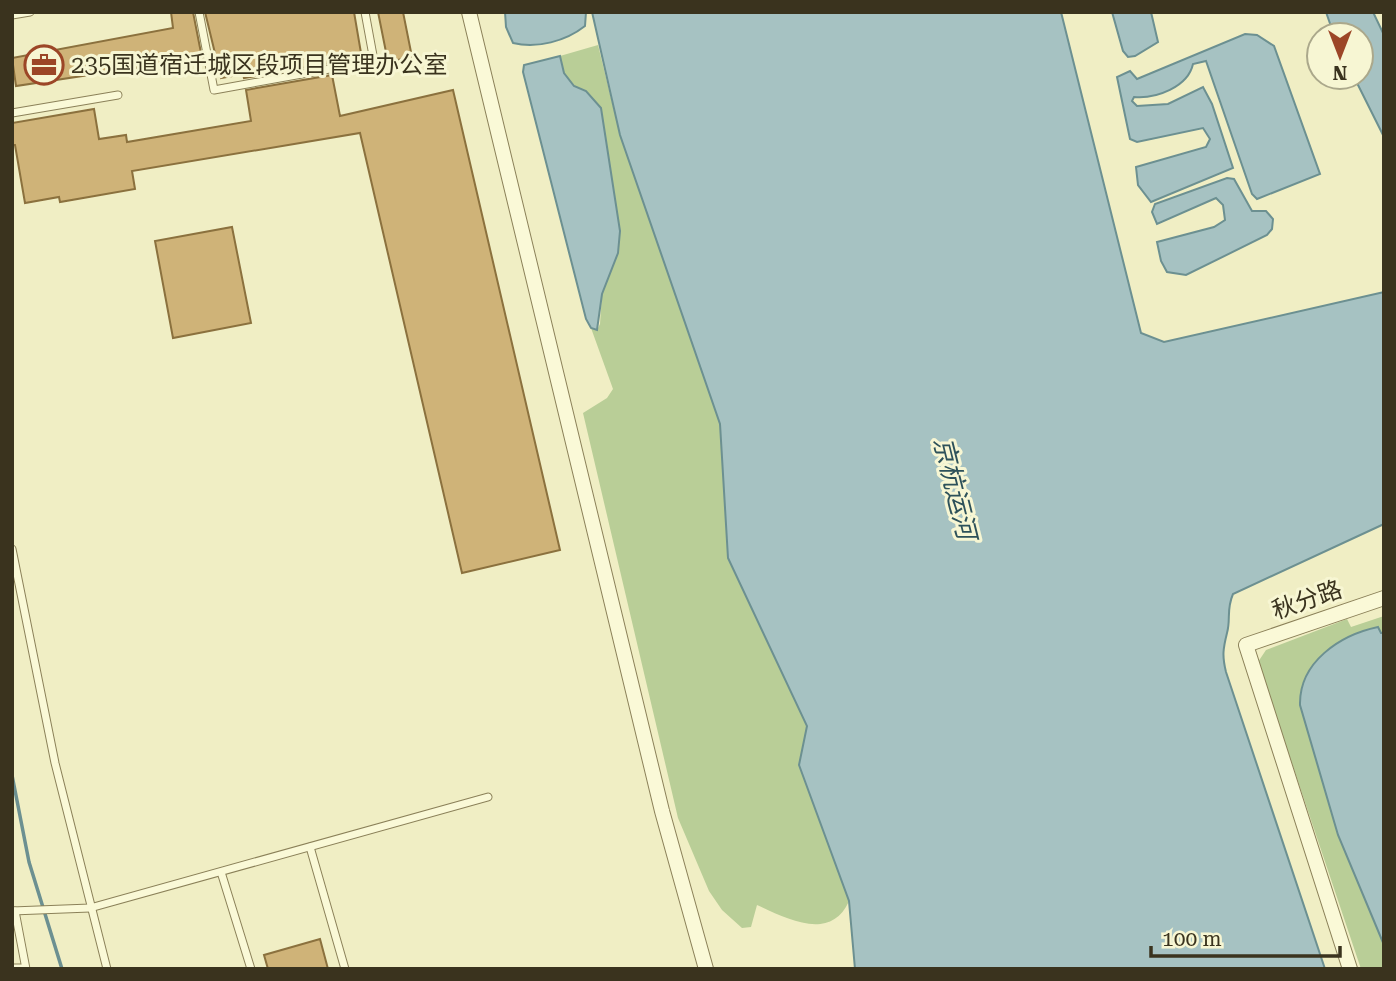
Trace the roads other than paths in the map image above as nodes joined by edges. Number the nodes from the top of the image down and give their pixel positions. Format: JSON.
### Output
{"nodes":[{"id":1,"x":30,"y":12,"type":"edge"},
{"id":2,"x":200,"y":12,"type":"edge"},
{"id":3,"x":365,"y":12,"type":"edge"},
{"id":4,"x":469,"y":12,"type":"edge"},
{"id":5,"x":12,"y":15,"type":"edge"},
{"id":6,"x":118,"y":95,"type":"dead end"},
{"id":7,"x":12,"y":113,"type":"edge"},
{"id":8,"x":12,"y":549,"type":"edge"},
{"id":9,"x":1384,"y":598,"type":"edge"},
{"id":10,"x":488,"y":797,"type":"dead end"},
{"id":11,"x":310,"y":847,"type":"junction"},
{"id":12,"x":221,"y":872,"type":"junction"},
{"id":13,"x":90,"y":908,"type":"junction"},
{"id":14,"x":13,"y":911,"type":"edge"},
{"id":15,"x":12,"y":968,"type":"edge"},
{"id":16,"x":25,"y":969,"type":"edge"},
{"id":17,"x":107,"y":969,"type":"edge"},
{"id":18,"x":251,"y":969,"type":"edge"},
{"id":19,"x":345,"y":969,"type":"edge"},
{"id":20,"x":706,"y":969,"type":"edge"},
{"id":21,"x":1350,"y":969,"type":"edge"}],
"edges":[{"from":1,"to":5,"type":"lane"},
{"from":2,"to":3,"type":"lane"},
{"from":4,"to":20,"type":"street"},
{"from":6,"to":7,"type":"lane"},
{"from":8,"to":13,"type":"lane"},
{"from":9,"to":21,"type":"street","name":"秋分路"},
{"from":10,"to":11,"type":"lane"},
{"from":11,"to":12,"type":"lane"},
{"from":11,"to":19,"type":"lane"},
{"from":12,"to":13,"type":"lane"},
{"from":12,"to":18,"type":"lane"},
{"from":13,"to":14,"type":"lane"},
{"from":13,"to":17,"type":"lane"},
{"from":14,"to":16,"type":"lane"},
{"from":15,"to":16,"type":"lane"}]}
